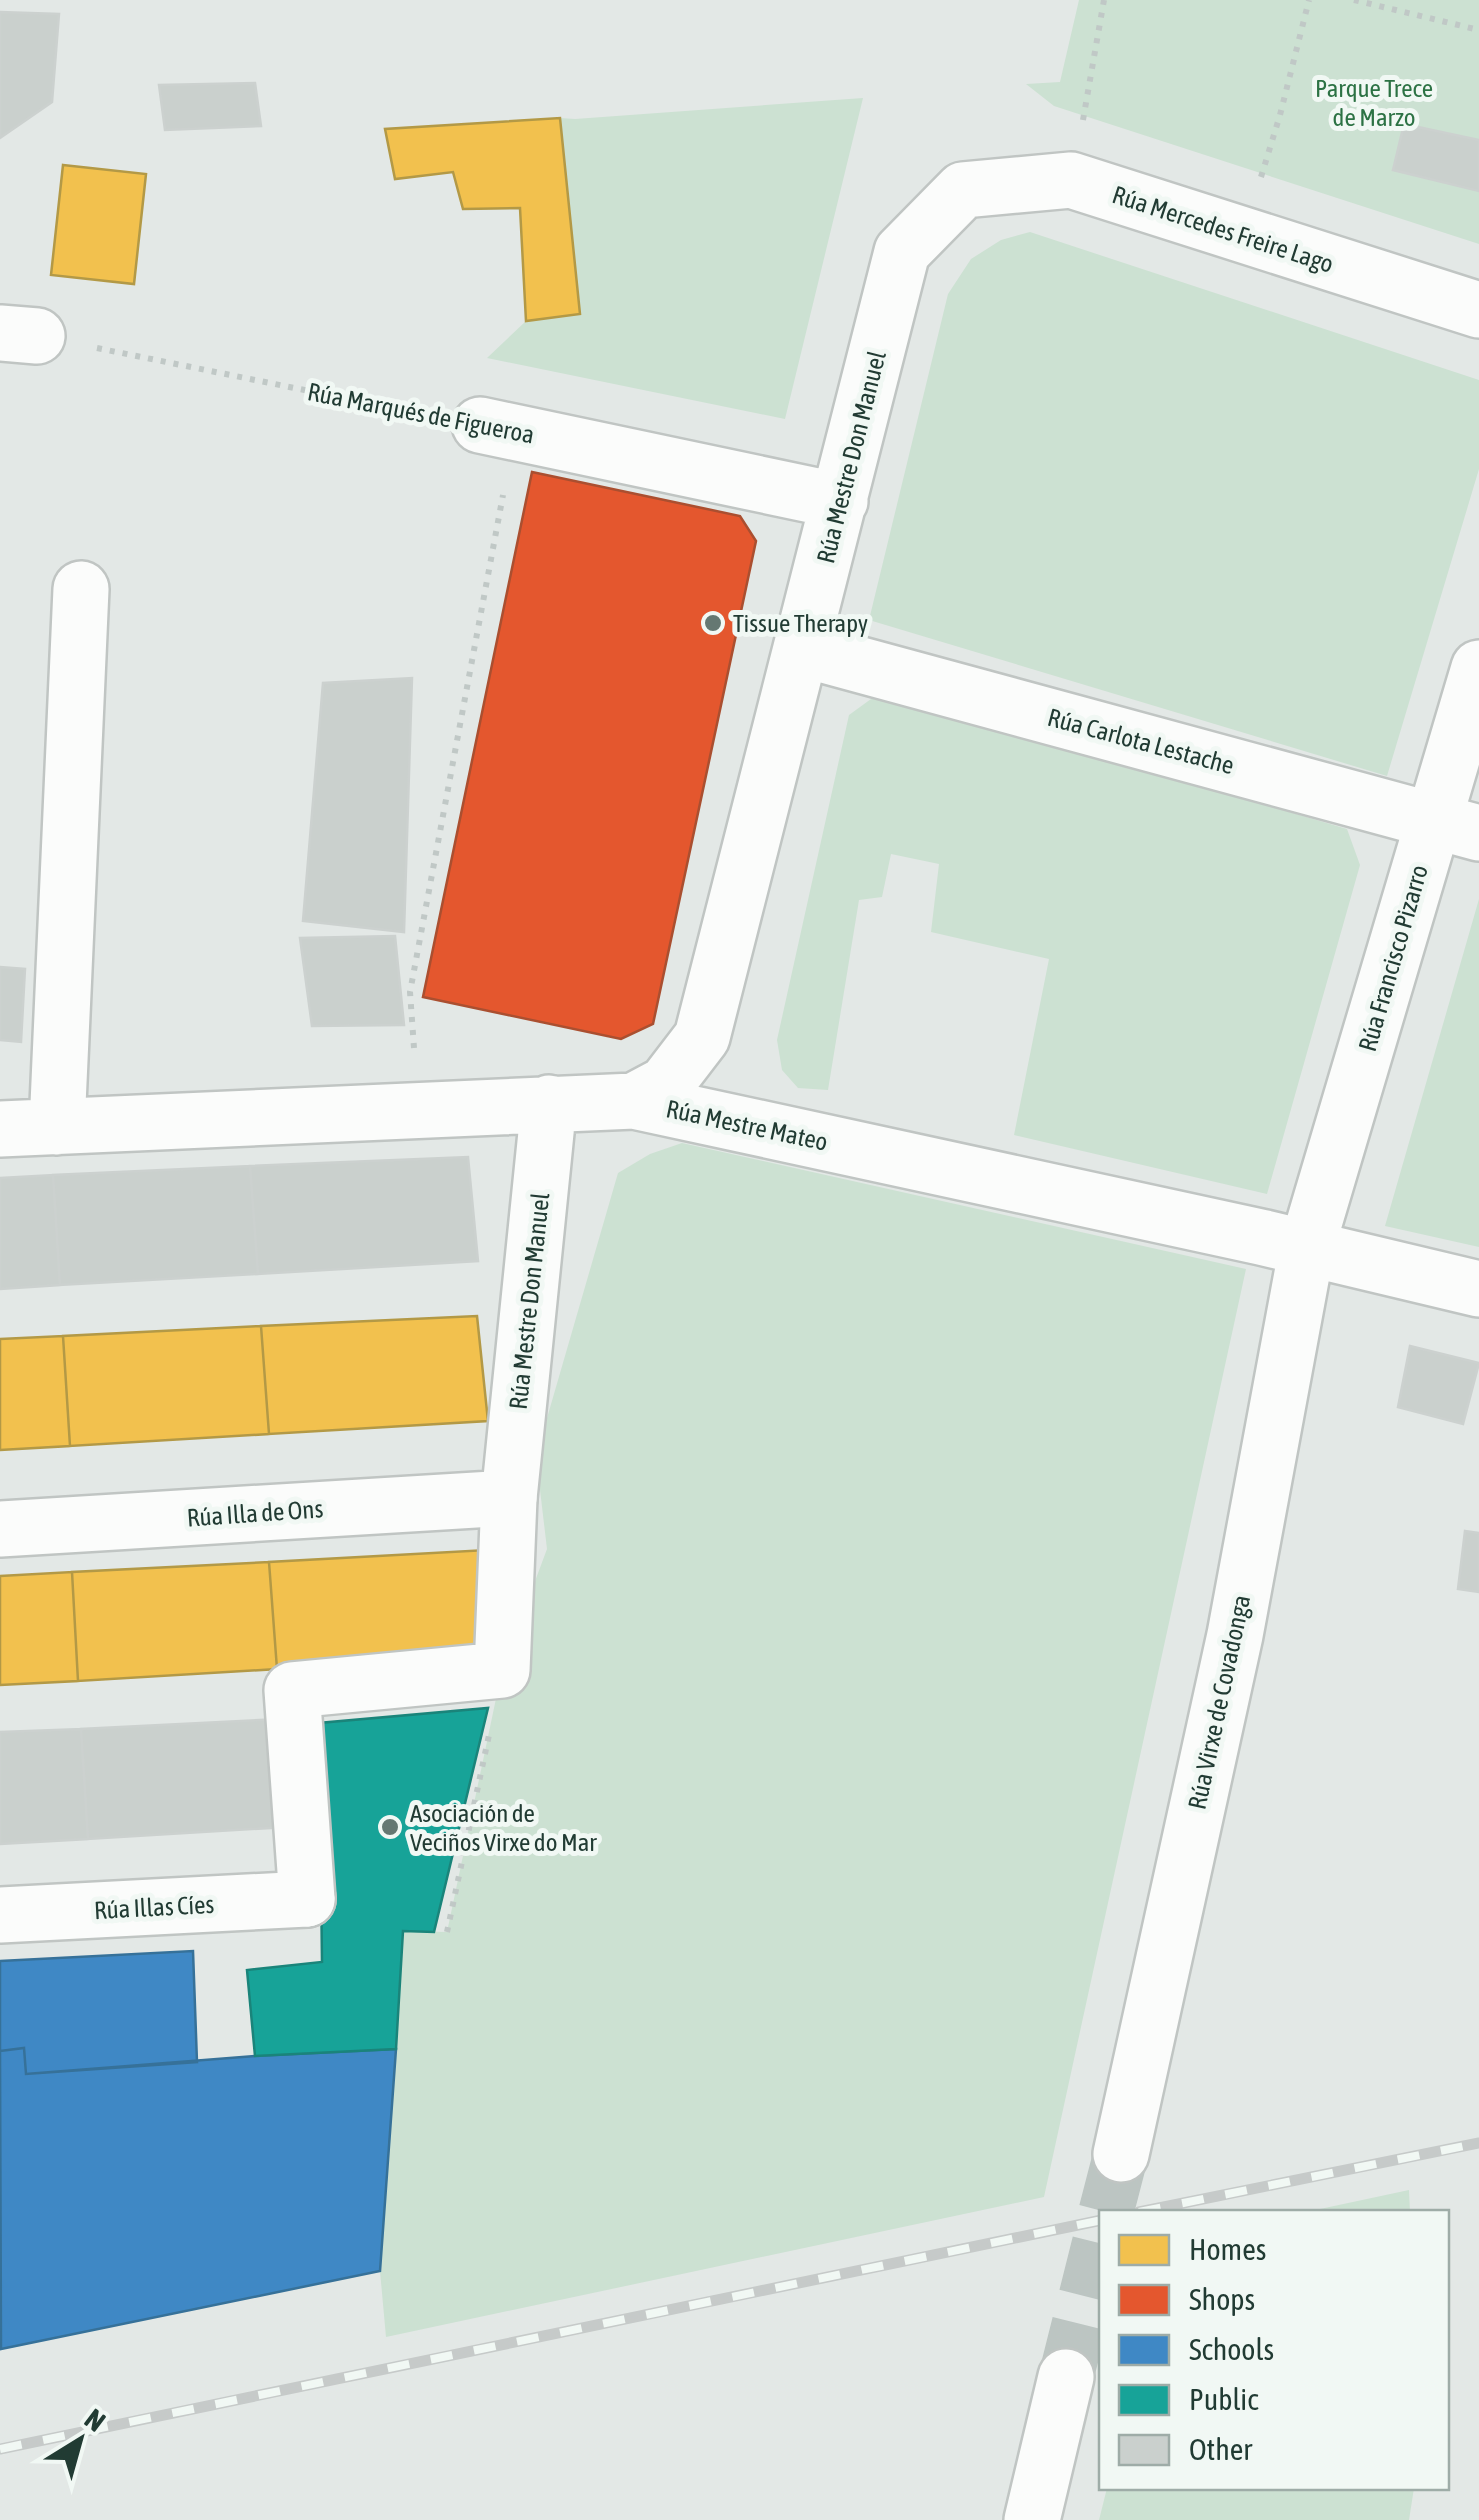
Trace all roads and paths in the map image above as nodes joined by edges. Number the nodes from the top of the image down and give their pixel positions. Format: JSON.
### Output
{"nodes":[{"id":1,"x":1104,"y":0,"type":"edge"},
{"id":2,"x":1308,"y":0,"type":"edge"},
{"id":3,"x":1354,"y":0,"type":"edge"},
{"id":4,"x":1479,"y":30,"type":"edge"},
{"id":5,"x":1071,"y":180,"type":"junction"},
{"id":6,"x":963,"y":190,"type":"joint"},
{"id":7,"x":1243,"y":236,"type":"junction"},
{"id":8,"x":1479,"y":310,"type":"edge"},
{"id":9,"x":19,"y":334,"type":"edge"},
{"id":10,"x":497,"y":428,"type":"junction"},
{"id":11,"x":840,"y":502,"type":"junction"},
{"id":12,"x":80,"y":589,"type":"dead end"},
{"id":13,"x":802,"y":649,"type":"junction"},
{"id":14,"x":1479,"y":668,"type":"edge"},
{"id":15,"x":1456,"y":827,"type":"edge"},
{"id":16,"x":702,"y":1036,"type":"junction"},
{"id":17,"x":634,"y":1101,"type":"junction"},
{"id":18,"x":548,"y":1103,"type":"junction"},
{"id":19,"x":419,"y":1109,"type":"junction"},
{"id":20,"x":738,"y":1123,"type":"junction"},
{"id":21,"x":57,"y":1127,"type":"junction"},
{"id":22,"x":0,"y":1130,"type":"edge"},
{"id":23,"x":1306,"y":1247,"type":"junction"},
{"id":24,"x":1479,"y":1289,"type":"edge"},
{"id":25,"x":510,"y":1498,"type":"junction"},
{"id":26,"x":0,"y":1529,"type":"edge"},
{"id":27,"x":502,"y":1670,"type":"junction"},
{"id":28,"x":0,"y":1915,"type":"edge"},
{"id":29,"x":447,"y":1932,"type":"dead end"},
{"id":30,"x":1121,"y":2154,"type":"tunnel mouth"},
{"id":31,"x":1066,"y":2377,"type":"tunnel mouth"},
{"id":32,"x":1032,"y":2520,"type":"edge"}],
"edges":[{"from":1,"to":5,"type":"path"},
{"from":2,"to":7,"type":"path"},
{"from":3,"to":4,"type":"path"},
{"from":5,"to":6,"type":"street","name":"Rúa Mercedes Freire Lago"},
{"from":5,"to":7,"type":"street","name":"Rúa Mercedes Freire Lago"},
{"from":6,"to":11,"type":"street","name":"Rúa Mestre Don Manuel"},
{"from":7,"to":8,"type":"street","name":"Rúa Mercedes Freire Lago"},
{"from":9,"to":10,"type":"path","name":"Rúa Marqués de Figueroa"},
{"from":10,"to":11,"type":"street","name":"Rúa Marqués de Figueroa"},
{"from":10,"to":19,"type":"path"},
{"from":11,"to":13,"type":"street","name":"Rúa Mestre Don Manuel"},
{"from":12,"to":21,"type":"street"},
{"from":13,"to":15,"type":"street","name":"Rúa Carlota Lestache"},
{"from":13,"to":16,"type":"street","name":"Rúa Mestre Don Manuel"},
{"from":14,"to":15,"type":"street","name":"Rúa Francisco Pizarro"},
{"from":15,"to":23,"type":"street","name":"Rúa Francisco Pizarro"},
{"from":16,"to":17,"type":"street","name":"Rúa Mestre Don Manuel"},
{"from":16,"to":20,"type":"street"},
{"from":17,"to":18,"type":"street","name":"Rúa Mestre Mateo"},
{"from":17,"to":20,"type":"street","name":"Rúa Mestre Mateo"},
{"from":18,"to":19,"type":"street","name":"Rúa Mestre Mateo"},
{"from":18,"to":25,"type":"street","name":"Rúa Mestre Don Manuel"},
{"from":19,"to":21,"type":"street","name":"Rúa Mestre Mateo"},
{"from":20,"to":23,"type":"street","name":"Rúa Mestre Mateo"},
{"from":21,"to":22,"type":"street","name":"Rúa Mestre Mateo"},
{"from":23,"to":24,"type":"street","name":"Rúa Mestre Mateo"},
{"from":23,"to":30,"type":"street","name":"Rúa Virxe de Covadonga"},
{"from":25,"to":26,"type":"street","name":"Rúa Illa de Ons"},
{"from":25,"to":27,"type":"street","name":"Rúa Mestre Don Manuel"},
{"from":27,"to":28,"type":"street","name":"Rúa Illas Cíes"},
{"from":27,"to":29,"type":"path"},
{"from":31,"to":32,"type":"street"}]}
